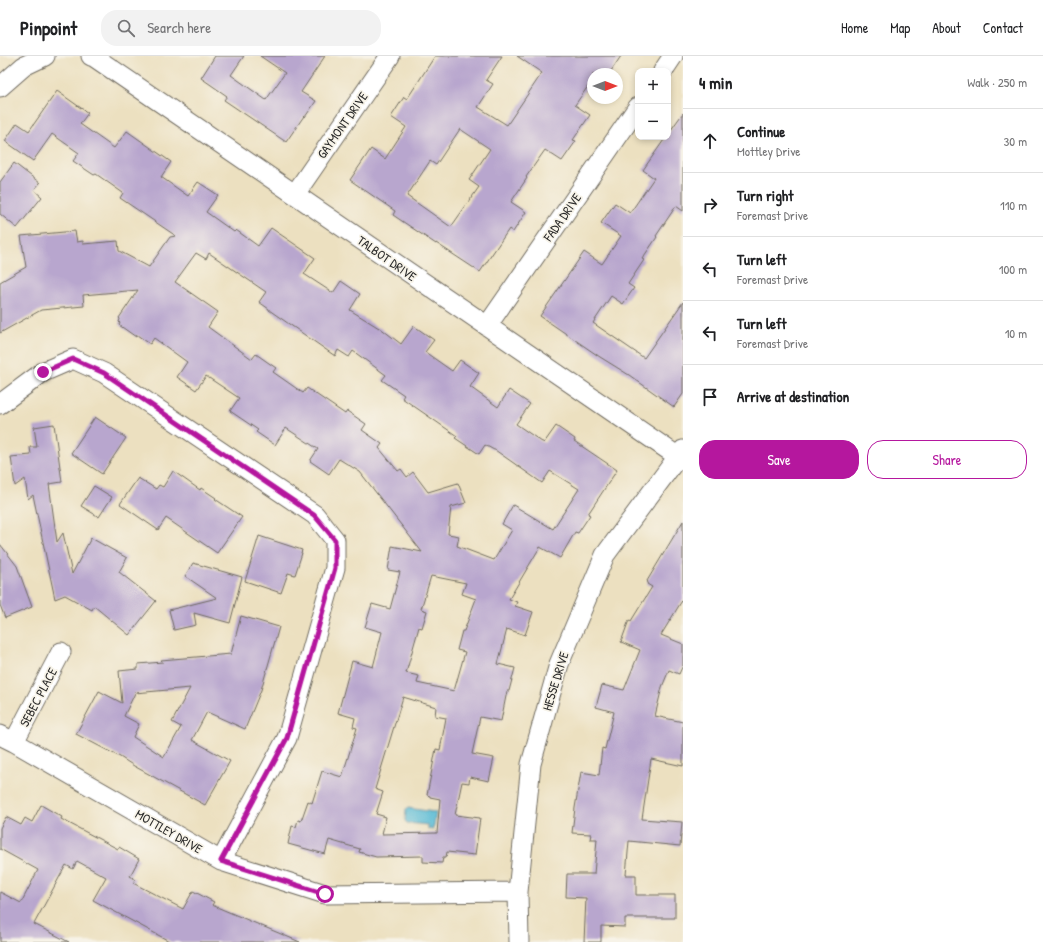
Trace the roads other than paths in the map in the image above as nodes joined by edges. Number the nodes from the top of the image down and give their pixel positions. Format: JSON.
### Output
{"nodes":[{"id":1,"x":45,"y":56,"type":"edge"},
{"id":2,"x":91,"y":56,"type":"edge"},
{"id":3,"x":390,"y":56,"type":"edge"},
{"id":4,"x":673,"y":56,"type":"edge"},
{"id":5,"x":665,"y":68,"type":"edge"},
{"id":6,"x":0,"y":87,"type":"edge"},
{"id":7,"x":635,"y":111,"type":"edge"},
{"id":8,"x":295,"y":194,"type":"junction"},
{"id":9,"x":486,"y":326,"type":"junction"},
{"id":10,"x":0,"y":404,"type":"edge"},
{"id":11,"x":682,"y":456,"type":"edge"},
{"id":12,"x":61,"y":652,"type":"dead end"},
{"id":13,"x":7,"y":738,"type":"edge"},
{"id":14,"x":221,"y":861,"type":"junction"},
{"id":15,"x":518,"y":892,"type":"junction"},
{"id":16,"x":519,"y":942,"type":"edge"}],
"edges":[{"from":1,"to":6,"type":"street"},
{"from":2,"to":8,"type":"street","name":"TALBOT DRIVE"},
{"from":3,"to":8,"type":"street","name":"GAYMONT DRIVE"},
{"from":4,"to":5,"type":"street"},
{"from":7,"to":9,"type":"street","name":"FADA DRIVE"},
{"from":8,"to":9,"type":"street","name":"TALBOT DRIVE"},
{"from":9,"to":11,"type":"street","name":"TALBOT DRIVE"},
{"from":10,"to":14,"type":"street"},
{"from":11,"to":15,"type":"street","name":"HESSE DRIVE"},
{"from":12,"to":13,"type":"street","name":"SEBEC PLACE"},
{"from":13,"to":14,"type":"street","name":"MOTTLEY DRIVE"},
{"from":14,"to":15,"type":"street","name":"MOTTLEY DRIVE"},
{"from":15,"to":16,"type":"street","name":"HESSE DRIVE"}]}
